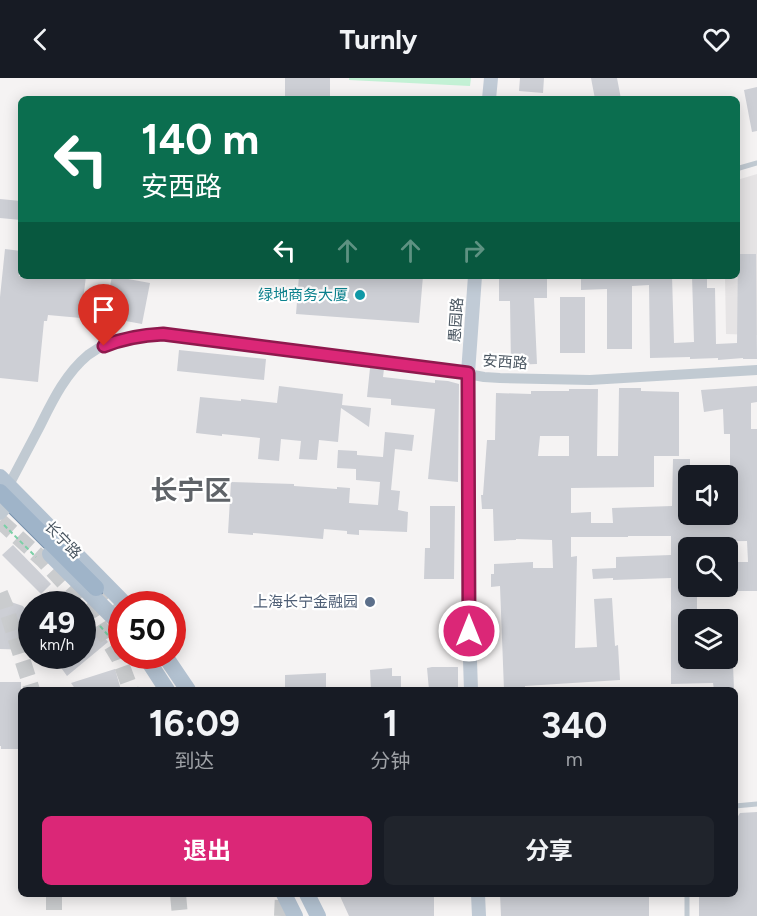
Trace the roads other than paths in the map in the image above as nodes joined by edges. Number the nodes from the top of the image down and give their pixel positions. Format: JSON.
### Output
{"nodes":[{"id":1,"x":490,"y":78,"type":"edge"},
{"id":2,"x":489,"y":96,"type":"edge"},
{"id":3,"x":757,"y":163,"type":"edge"},
{"id":4,"x":740,"y":168,"type":"edge"},
{"id":5,"x":475,"y":279,"type":"edge"},
{"id":6,"x":757,"y":370,"type":"edge"},
{"id":7,"x":468,"y":373,"type":"junction"},
{"id":8,"x":3,"y":497,"type":"edge"},
{"id":9,"x":96,"y":588,"type":"tunnel mouth"},
{"id":10,"x":110,"y":591,"type":"tunnel mouth"},
{"id":11,"x":108,"y":611,"type":"edge"},
{"id":12,"x":153,"y":669,"type":"edge"},
{"id":13,"x":174,"y":669,"type":"edge"},
{"id":14,"x":165,"y":687,"type":"edge"},
{"id":15,"x":186,"y":687,"type":"edge"},
{"id":16,"x":471,"y":687,"type":"edge"},
{"id":17,"x":757,"y":804,"type":"edge"},
{"id":18,"x":738,"y":806,"type":"edge"},
{"id":19,"x":286,"y":897,"type":"edge"},
{"id":20,"x":308,"y":897,"type":"edge"},
{"id":21,"x":478,"y":897,"type":"edge"},
{"id":22,"x":687,"y":897,"type":"edge"},
{"id":23,"x":295,"y":916,"type":"edge"},
{"id":24,"x":318,"y":916,"type":"edge"},
{"id":25,"x":479,"y":916,"type":"edge"},
{"id":26,"x":687,"y":916,"type":"edge"}],
"edges":[{"from":1,"to":2,"type":"main road"},
{"from":3,"to":4,"type":"lane"},
{"from":5,"to":7,"type":"main road","name":"愚园路"},
{"from":6,"to":7,"type":"street","name":"安西路"},
{"from":7,"to":8,"type":"street","name":"安西路"},
{"from":7,"to":16,"type":"main road","name":"愚园路"},
{"from":8,"to":9,"type":"highway"},
{"from":8,"to":10,"type":"main road","name":"长宁路"},
{"from":8,"to":11,"type":"main road","name":"长宁路"},
{"from":12,"to":14,"type":"main road"},
{"from":13,"to":15,"type":"main road"},
{"from":17,"to":18,"type":"lane"},
{"from":19,"to":23,"type":"main road"},
{"from":20,"to":24,"type":"main road"},
{"from":21,"to":25,"type":"main road"},
{"from":22,"to":26,"type":"lane"}]}
